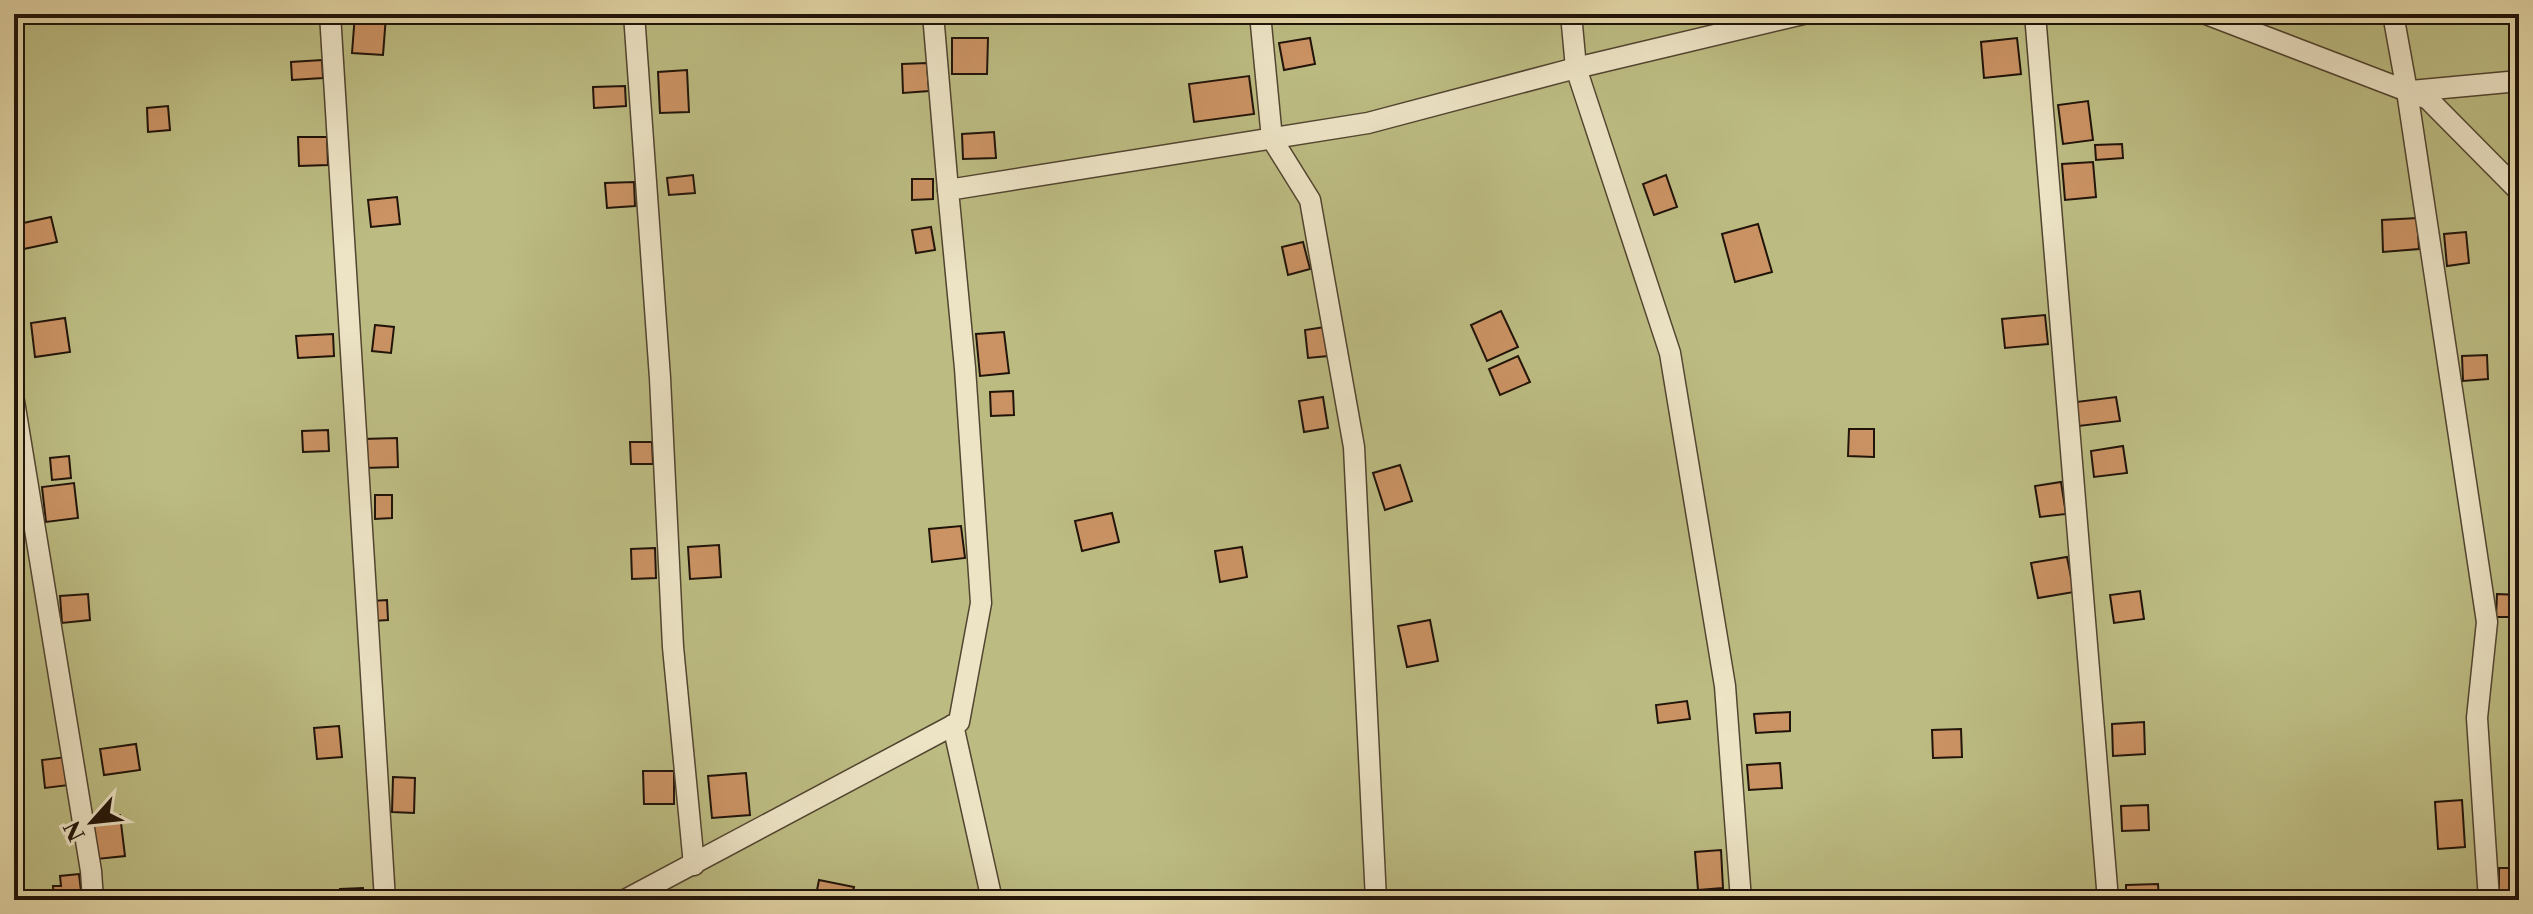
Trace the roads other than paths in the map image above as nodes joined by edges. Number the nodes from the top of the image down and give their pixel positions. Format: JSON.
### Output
{"nodes":[{"id":1,"x":330,"y":14,"type":"edge"},
{"id":2,"x":634,"y":14,"type":"edge"},
{"id":3,"x":933,"y":14,"type":"edge"},
{"id":4,"x":1260,"y":14,"type":"edge"},
{"id":5,"x":1571,"y":14,"type":"edge"},
{"id":6,"x":1803,"y":14,"type":"edge"},
{"id":7,"x":2035,"y":14,"type":"edge"},
{"id":8,"x":2206,"y":14,"type":"edge"},
{"id":9,"x":2393,"y":14,"type":"edge"},
{"id":10,"x":1576,"y":68,"type":"junction"},
{"id":11,"x":2519,"y":81,"type":"edge"},
{"id":12,"x":2407,"y":91,"type":"junction"},
{"id":13,"x":1272,"y":139,"type":"junction"},
{"id":14,"x":948,"y":190,"type":"junction"},
{"id":15,"x":2519,"y":191,"type":"edge"},
{"id":16,"x":14,"y":401,"type":"edge"},
{"id":17,"x":953,"y":725,"type":"junction"},
{"id":18,"x":694,"y":865,"type":"junction"},
{"id":19,"x":93,"y":900,"type":"edge"},
{"id":20,"x":385,"y":900,"type":"edge"},
{"id":21,"x":625,"y":900,"type":"edge"},
{"id":22,"x":992,"y":900,"type":"edge"},
{"id":23,"x":1376,"y":900,"type":"edge"},
{"id":24,"x":1741,"y":900,"type":"edge"},
{"id":25,"x":2108,"y":900,"type":"edge"},
{"id":26,"x":2489,"y":900,"type":"edge"}],
"edges":[{"from":1,"to":20,"type":"lane"},
{"from":2,"to":18,"type":"lane"},
{"from":3,"to":14,"type":"lane"},
{"from":4,"to":13,"type":"lane"},
{"from":5,"to":10,"type":"lane"},
{"from":6,"to":10,"type":"lane"},
{"from":7,"to":25,"type":"lane"},
{"from":8,"to":12,"type":"lane"},
{"from":9,"to":12,"type":"lane"},
{"from":10,"to":13,"type":"lane"},
{"from":10,"to":24,"type":"lane"},
{"from":11,"to":12,"type":"lane"},
{"from":12,"to":15,"type":"lane"},
{"from":12,"to":26,"type":"lane"},
{"from":13,"to":14,"type":"lane"},
{"from":13,"to":23,"type":"lane"},
{"from":14,"to":17,"type":"lane"},
{"from":16,"to":19,"type":"lane"},
{"from":17,"to":18,"type":"lane"},
{"from":17,"to":22,"type":"lane"},
{"from":18,"to":21,"type":"lane"}]}
